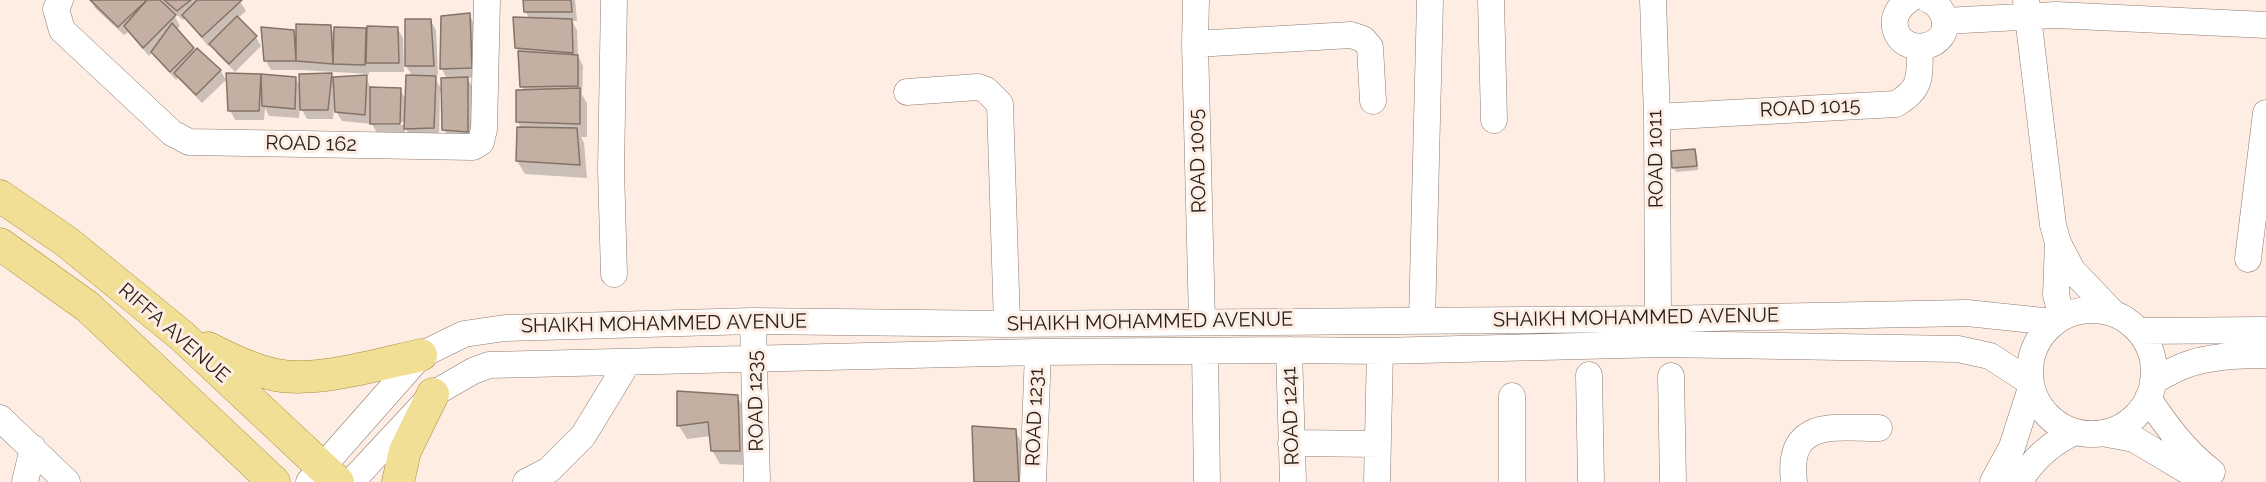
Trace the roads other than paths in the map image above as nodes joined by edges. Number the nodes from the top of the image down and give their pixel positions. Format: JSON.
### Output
{"nodes":[{"id":1,"x":487,"y":0,"type":"edge"},
{"id":2,"x":615,"y":0,"type":"edge"},
{"id":3,"x":1196,"y":0,"type":"edge"},
{"id":4,"x":1430,"y":0,"type":"edge"},
{"id":5,"x":1491,"y":0,"type":"edge"},
{"id":6,"x":1653,"y":0,"type":"edge"},
{"id":7,"x":1929,"y":0,"type":"edge"},
{"id":8,"x":58,"y":4,"type":"edge"},
{"id":9,"x":1898,"y":5,"type":"edge"},
{"id":10,"x":2026,"y":8,"type":"edge"},
{"id":11,"x":1945,"y":21,"type":"junction"},
{"id":12,"x":2266,"y":25,"type":"edge"},
{"id":13,"x":1195,"y":44,"type":"junction"},
{"id":14,"x":1920,"y":48,"type":"junction"},
{"id":15,"x":907,"y":92,"type":"dead end"},
{"id":16,"x":1373,"y":101,"type":"dead end"},
{"id":17,"x":1657,"y":117,"type":"junction"},
{"id":18,"x":2266,"y":119,"type":"edge"},
{"id":19,"x":1494,"y":120,"type":"dead end"},
{"id":20,"x":0,"y":196,"type":"edge"},
{"id":21,"x":2058,"y":243,"type":"junction"},
{"id":22,"x":0,"y":244,"type":"edge"},
{"id":23,"x":2248,"y":259,"type":"dead end"},
{"id":24,"x":614,"y":274,"type":"dead end"},
{"id":25,"x":2114,"y":314,"type":"junction"},
{"id":26,"x":1658,"y":319,"type":"junction"},
{"id":27,"x":2058,"y":320,"type":"junction"},
{"id":28,"x":753,"y":321,"type":"junction"},
{"id":29,"x":1202,"y":321,"type":"junction"},
{"id":30,"x":1422,"y":321,"type":"junction"},
{"id":31,"x":1007,"y":324,"type":"junction"},
{"id":32,"x":2266,"y":330,"type":"edge"},
{"id":33,"x":2139,"y":332,"type":"junction"},
{"id":34,"x":182,"y":336,"type":"junction"},
{"id":35,"x":1289,"y":350,"type":"junction"},
{"id":36,"x":1205,"y":351,"type":"junction"},
{"id":37,"x":1380,"y":351,"type":"junction"},
{"id":38,"x":1038,"y":352,"type":"junction"},
{"id":39,"x":421,"y":355,"type":"junction"},
{"id":40,"x":2266,"y":355,"type":"edge"},
{"id":41,"x":755,"y":358,"type":"junction"},
{"id":42,"x":628,"y":362,"type":"junction"},
{"id":43,"x":1589,"y":375,"type":"dead end"},
{"id":44,"x":1671,"y":376,"type":"dead end"},
{"id":45,"x":2031,"y":385,"type":"junction"},
{"id":46,"x":2151,"y":390,"type":"junction"},
{"id":47,"x":433,"y":394,"type":"junction"},
{"id":48,"x":1512,"y":396,"type":"dead end"},
{"id":49,"x":0,"y":418,"type":"edge"},
{"id":50,"x":1879,"y":428,"type":"dead end"},
{"id":51,"x":2075,"y":432,"type":"junction"},
{"id":52,"x":2102,"y":433,"type":"junction"},
{"id":53,"x":1292,"y":443,"type":"junction"},
{"id":54,"x":1377,"y":444,"type":"junction"},
{"id":55,"x":33,"y":448,"type":"junction"},
{"id":56,"x":323,"y":477,"type":"edge"},
{"id":57,"x":25,"y":482,"type":"edge"},
{"id":58,"x":67,"y":482,"type":"edge"},
{"id":59,"x":274,"y":482,"type":"edge"},
{"id":60,"x":351,"y":482,"type":"edge"},
{"id":61,"x":398,"y":482,"type":"edge"},
{"id":62,"x":526,"y":482,"type":"edge"},
{"id":63,"x":758,"y":482,"type":"edge"},
{"id":64,"x":1033,"y":482,"type":"edge"},
{"id":65,"x":1207,"y":482,"type":"edge"},
{"id":66,"x":1293,"y":482,"type":"edge"},
{"id":67,"x":1377,"y":482,"type":"edge"},
{"id":68,"x":1512,"y":482,"type":"edge"},
{"id":69,"x":1591,"y":482,"type":"edge"},
{"id":70,"x":1673,"y":482,"type":"edge"},
{"id":71,"x":1794,"y":482,"type":"edge"},
{"id":72,"x":1993,"y":482,"type":"edge"},
{"id":73,"x":2019,"y":482,"type":"edge"},
{"id":74,"x":2206,"y":482,"type":"edge"},
{"id":75,"x":2224,"y":482,"type":"edge"}],
"edges":[{"from":1,"to":8,"type":"street","name":"ROAD 162"},
{"from":2,"to":24,"type":"street"},
{"from":3,"to":13,"type":"street","name":"ROAD 1005"},
{"from":4,"to":30,"type":"street"},
{"from":5,"to":19,"type":"street"},
{"from":6,"to":17,"type":"street","name":"ROAD 1011"},
{"from":7,"to":11,"type":"street"},
{"from":9,"to":14,"type":"street"},
{"from":10,"to":11,"type":"street"},
{"from":10,"to":12,"type":"street"},
{"from":10,"to":21,"type":"street"},
{"from":11,"to":14,"type":"street"},
{"from":13,"to":16,"type":"street"},
{"from":13,"to":29,"type":"street","name":"ROAD 1005"},
{"from":14,"to":17,"type":"street","name":"ROAD 1015"},
{"from":15,"to":31,"type":"street"},
{"from":17,"to":26,"type":"street","name":"ROAD 1011"},
{"from":18,"to":23,"type":"street"},
{"from":20,"to":34,"type":"main road","name":"RIFFA AVENUE"},
{"from":21,"to":25,"type":"street"},
{"from":21,"to":27,"type":"street"},
{"from":22,"to":59,"type":"main road","name":"RIFFA AVENUE"},
{"from":25,"to":27,"type":"street"},
{"from":25,"to":33,"type":"street"},
{"from":26,"to":27,"type":"street","name":"SHAIKH MOHAMMED AVENUE"},
{"from":26,"to":30,"type":"street","name":"SHAIKH MOHAMMED AVENUE"},
{"from":27,"to":45,"type":"street"},
{"from":28,"to":31,"type":"street","name":"SHAIKH MOHAMMED AVENUE"},
{"from":28,"to":39,"type":"street","name":"SHAIKH MOHAMMED AVENUE"},
{"from":28,"to":41,"type":"street","name":"ROAD 1235"},
{"from":29,"to":30,"type":"street","name":"SHAIKH MOHAMMED AVENUE"},
{"from":29,"to":31,"type":"street","name":"SHAIKH MOHAMMED AVENUE"},
{"from":32,"to":33,"type":"street"},
{"from":33,"to":46,"type":"street"},
{"from":34,"to":39,"type":"main road"},
{"from":34,"to":56,"type":"main road","name":"RIFFA AVENUE"},
{"from":35,"to":36,"type":"street","name":"SHAIKH MOHAMMED AVENUE"},
{"from":35,"to":37,"type":"street","name":"SHAIKH MOHAMMED AVENUE"},
{"from":35,"to":53,"type":"street","name":"ROAD 1241"},
{"from":36,"to":38,"type":"street","name":"SHAIKH MOHAMMED AVENUE"},
{"from":36,"to":65,"type":"street"},
{"from":37,"to":45,"type":"street","name":"SHAIKH MOHAMMED AVENUE"},
{"from":37,"to":54,"type":"street"},
{"from":38,"to":41,"type":"street","name":"SHAIKH MOHAMMED AVENUE"},
{"from":38,"to":64,"type":"street","name":"ROAD 1231"},
{"from":39,"to":56,"type":"street","name":"SHAIKH MOHAMMED AVENUE"},
{"from":40,"to":46,"type":"street"},
{"from":41,"to":42,"type":"street","name":"SHAIKH MOHAMMED AVENUE"},
{"from":41,"to":63,"type":"street","name":"ROAD 1235"},
{"from":42,"to":47,"type":"street","name":"SHAIKH MOHAMMED AVENUE"},
{"from":42,"to":62,"type":"street"},
{"from":43,"to":69,"type":"street"},
{"from":44,"to":70,"type":"street"},
{"from":45,"to":51,"type":"street"},
{"from":45,"to":72,"type":"street"},
{"from":46,"to":52,"type":"street"},
{"from":46,"to":75,"type":"street"},
{"from":47,"to":60,"type":"street","name":"SHAIKH MOHAMMED AVENUE"},
{"from":47,"to":61,"type":"main road"},
{"from":48,"to":68,"type":"street"},
{"from":49,"to":55,"type":"street"},
{"from":50,"to":71,"type":"street"},
{"from":51,"to":52,"type":"street"},
{"from":51,"to":73,"type":"street"},
{"from":52,"to":74,"type":"street"},
{"from":53,"to":54,"type":"street"},
{"from":53,"to":66,"type":"street","name":"ROAD 1241"},
{"from":54,"to":67,"type":"street"},
{"from":55,"to":57,"type":"street"},
{"from":55,"to":58,"type":"street"}]}
